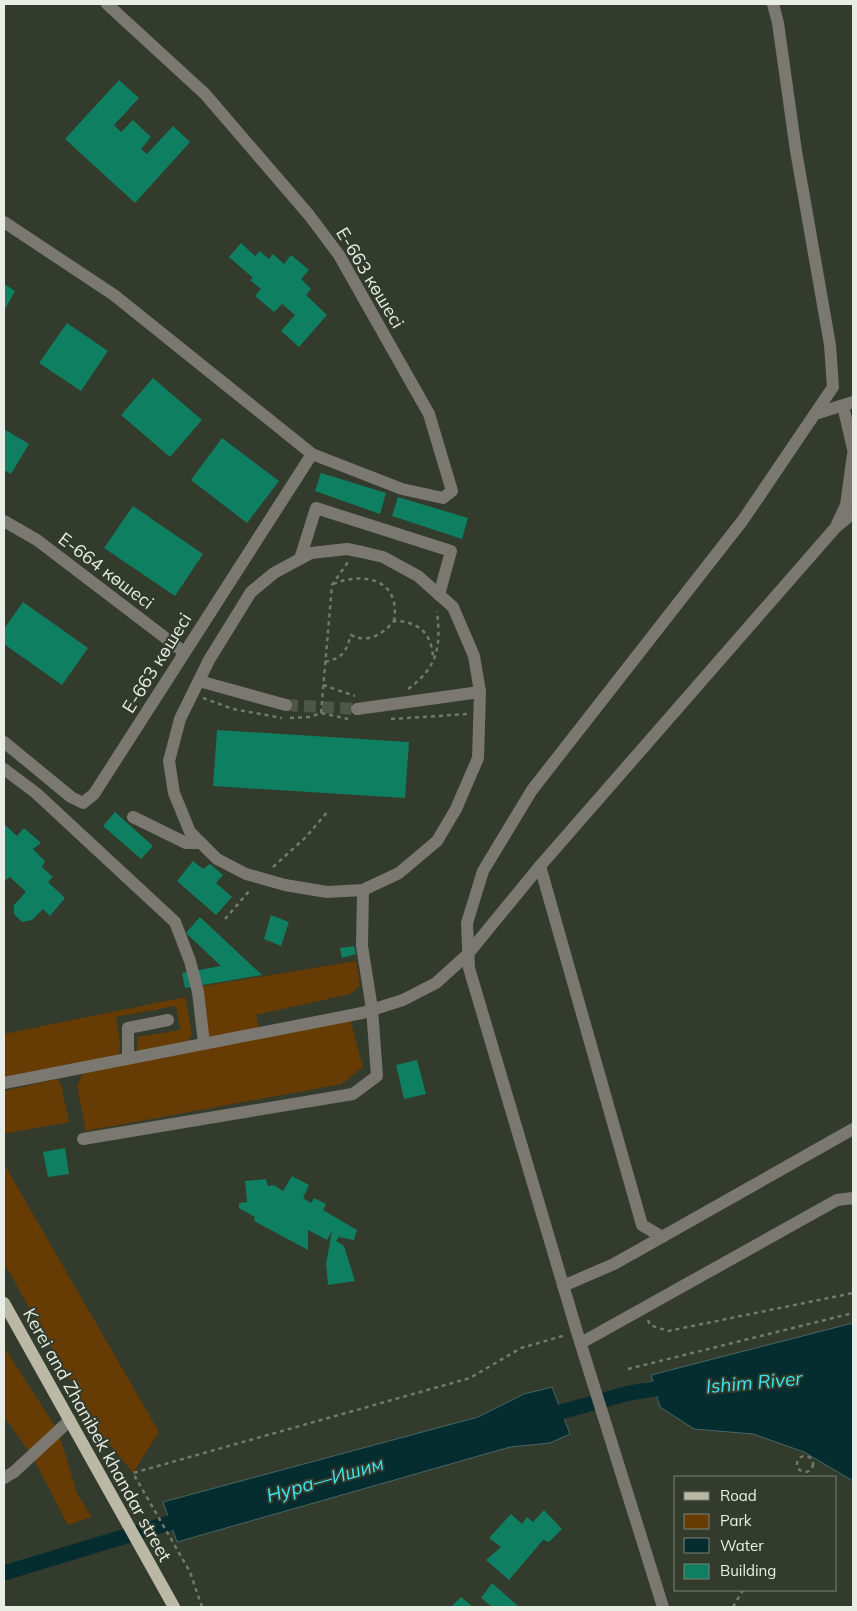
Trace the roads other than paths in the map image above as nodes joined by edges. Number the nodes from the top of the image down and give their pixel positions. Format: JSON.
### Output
{"nodes":[{"id":1,"x":107,"y":4,"type":"edge"},
{"id":2,"x":773,"y":4,"type":"edge"},
{"id":3,"x":4,"y":222,"type":"edge"},
{"id":4,"x":848,"y":404,"type":"edge"},
{"id":5,"x":815,"y":414,"type":"junction"},
{"id":6,"x":853,"y":449,"type":"edge"},
{"id":7,"x":312,"y":454,"type":"junction"},
{"id":8,"x":853,"y":454,"type":"edge"},
{"id":9,"x":853,"y":513,"type":"edge"},
{"id":10,"x":4,"y":521,"type":"edge"},
{"id":11,"x":836,"y":527,"type":"junction"},
{"id":12,"x":300,"y":559,"type":"junction"},
{"id":13,"x":437,"y":593,"type":"junction"},
{"id":14,"x":184,"y":652,"type":"junction"},
{"id":15,"x":199,"y":681,"type":"junction"},
{"id":16,"x":480,"y":692,"type":"junction"},
{"id":17,"x":286,"y":705,"type":"tunnel mouth"},
{"id":18,"x":357,"y":709,"type":"tunnel mouth"},
{"id":19,"x":4,"y":742,"type":"edge"},
{"id":20,"x":4,"y":769,"type":"edge"},
{"id":21,"x":133,"y":817,"type":"dead end"},
{"id":22,"x":201,"y":843,"type":"junction"},
{"id":23,"x":540,"y":866,"type":"junction"},
{"id":24,"x":363,"y":890,"type":"junction"},
{"id":25,"x":468,"y":955,"type":"junction"},
{"id":26,"x":372,"y":1009,"type":"junction"},
{"id":27,"x":168,"y":1020,"type":"dead end"},
{"id":28,"x":204,"y":1043,"type":"junction"},
{"id":29,"x":128,"y":1058,"type":"junction"},
{"id":30,"x":4,"y":1083,"type":"edge"},
{"id":31,"x":853,"y":1129,"type":"edge"},
{"id":32,"x":84,"y":1140,"type":"dead end"},
{"id":33,"x":853,"y":1198,"type":"edge"},
{"id":34,"x":662,"y":1237,"type":"junction"},
{"id":35,"x":564,"y":1286,"type":"junction"},
{"id":36,"x":4,"y":1303,"type":"edge"},
{"id":37,"x":7,"y":1313,"type":"edge"},
{"id":38,"x":579,"y":1337,"type":"junction"},
{"id":39,"x":70,"y":1420,"type":"junction"},
{"id":40,"x":4,"y":1478,"type":"edge"},
{"id":41,"x":174,"y":1607,"type":"edge"},
{"id":42,"x":663,"y":1607,"type":"edge"}],
"edges":[{"from":1,"to":7,"type":"street","name":"Е-663 көшесі"},
{"from":2,"to":5,"type":"street"},
{"from":3,"to":7,"type":"street","name":"Е-663 көшесі"},
{"from":4,"to":5,"type":"street"},
{"from":4,"to":6,"type":"street"},
{"from":5,"to":25,"type":"street"},
{"from":7,"to":14,"type":"street","name":"Е-663 көшесі"},
{"from":8,"to":11,"type":"street"},
{"from":9,"to":11,"type":"street"},
{"from":10,"to":14,"type":"street","name":"Е-664 көшесі"},
{"from":11,"to":23,"type":"street"},
{"from":12,"to":13,"type":"street"},
{"from":12,"to":13,"type":"street"},
{"from":12,"to":15,"type":"street"},
{"from":13,"to":16,"type":"street"},
{"from":14,"to":19,"type":"street","name":"Е-663 көшесі"},
{"from":15,"to":17,"type":"street"},
{"from":15,"to":22,"type":"street"},
{"from":16,"to":18,"type":"street"},
{"from":16,"to":24,"type":"street"},
{"from":20,"to":28,"type":"street"},
{"from":21,"to":22,"type":"street"},
{"from":22,"to":24,"type":"street"},
{"from":23,"to":25,"type":"street"},
{"from":23,"to":34,"type":"street"},
{"from":24,"to":26,"type":"street"},
{"from":25,"to":26,"type":"street"},
{"from":25,"to":35,"type":"street"},
{"from":26,"to":28,"type":"street"},
{"from":26,"to":32,"type":"street"},
{"from":27,"to":29,"type":"street"},
{"from":28,"to":29,"type":"street"},
{"from":29,"to":30,"type":"street"},
{"from":31,"to":34,"type":"street"},
{"from":33,"to":38,"type":"street"},
{"from":34,"to":35,"type":"street"},
{"from":35,"to":38,"type":"street"},
{"from":36,"to":37,"type":"main road","name":"Kerei and Zhanibek khandar street"},
{"from":37,"to":39,"type":"main road","name":"Kerei and Zhanibek khandar street"},
{"from":38,"to":42,"type":"street"},
{"from":39,"to":40,"type":"street"},
{"from":39,"to":41,"type":"main road","name":"Kerei and Zhanibek khandar street"}]}
